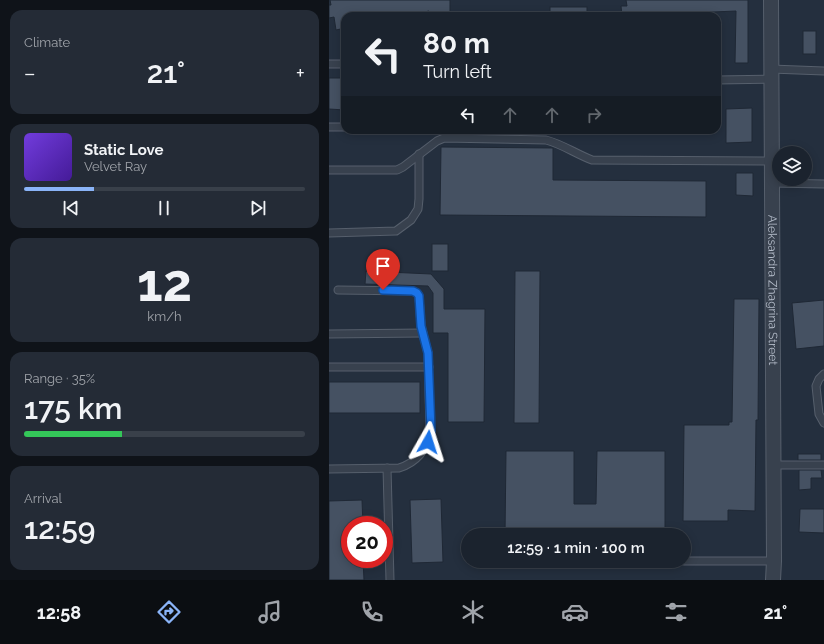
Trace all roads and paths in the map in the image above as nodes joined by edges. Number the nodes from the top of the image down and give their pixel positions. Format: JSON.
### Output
{"nodes":[{"id":1,"x":771,"y":0,"type":"edge"},
{"id":2,"x":329,"y":64,"type":"edge"},
{"id":3,"x":341,"y":64,"type":"edge"},
{"id":4,"x":824,"y":71,"type":"edge"},
{"id":5,"x":771,"y":74,"type":"junction"},
{"id":6,"x":721,"y":80,"type":"edge"},
{"id":7,"x":329,"y":127,"type":"edge"},
{"id":8,"x":341,"y":127,"type":"edge"},
{"id":9,"x":419,"y":154,"type":"junction"},
{"id":10,"x":771,"y":162,"type":"junction"},
{"id":11,"x":329,"y":170,"type":"edge"},
{"id":12,"x":771,"y":182,"type":"junction"},
{"id":13,"x":824,"y":184,"type":"edge"},
{"id":14,"x":329,"y":233,"type":"edge"},
{"id":15,"x":338,"y":290,"type":"dead end"},
{"id":16,"x":423,"y":332,"type":"junction"},
{"id":17,"x":329,"y":334,"type":"edge"},
{"id":18,"x":329,"y":367,"type":"edge"},
{"id":19,"x":429,"y":367,"type":"junction"},
{"id":20,"x":824,"y":374,"type":"edge"},
{"id":21,"x":824,"y":423,"type":"edge"},
{"id":22,"x":773,"y":465,"type":"junction"},
{"id":23,"x":824,"y":465,"type":"edge"},
{"id":24,"x":387,"y":468,"type":"junction"},
{"id":25,"x":329,"y":469,"type":"edge"},
{"id":26,"x":691,"y":561,"type":"edge"},
{"id":27,"x":774,"y":561,"type":"junction"},
{"id":28,"x":390,"y":580,"type":"edge"},
{"id":29,"x":773,"y":580,"type":"edge"}],
"edges":[{"from":1,"to":5,"type":"street","name":"Aleksandra Zhagrina Street"},
{"from":2,"to":3,"type":"lane"},
{"from":4,"to":5,"type":"lane"},
{"from":5,"to":6,"type":"lane"},
{"from":5,"to":10,"type":"street","name":"Aleksandra Zhagrina Street"},
{"from":7,"to":8,"type":"lane"},
{"from":9,"to":10,"type":"lane"},
{"from":9,"to":11,"type":"lane"},
{"from":9,"to":14,"type":"lane"},
{"from":10,"to":12,"type":"street","name":"Aleksandra Zhagrina Street"},
{"from":12,"to":13,"type":"lane"},
{"from":12,"to":22,"type":"street","name":"Aleksandra Zhagrina Street"},
{"from":15,"to":16,"type":"lane"},
{"from":16,"to":17,"type":"lane"},
{"from":16,"to":19,"type":"lane"},
{"from":18,"to":19,"type":"lane"},
{"from":19,"to":24,"type":"lane"},
{"from":20,"to":21,"type":"lane"},
{"from":22,"to":23,"type":"lane"},
{"from":22,"to":27,"type":"street","name":"Aleksandra Zhagrina Street"},
{"from":24,"to":25,"type":"lane"},
{"from":24,"to":28,"type":"lane"},
{"from":26,"to":27,"type":"lane"},
{"from":27,"to":29,"type":"street","name":"Aleksandra Zhagrina Street"}]}
